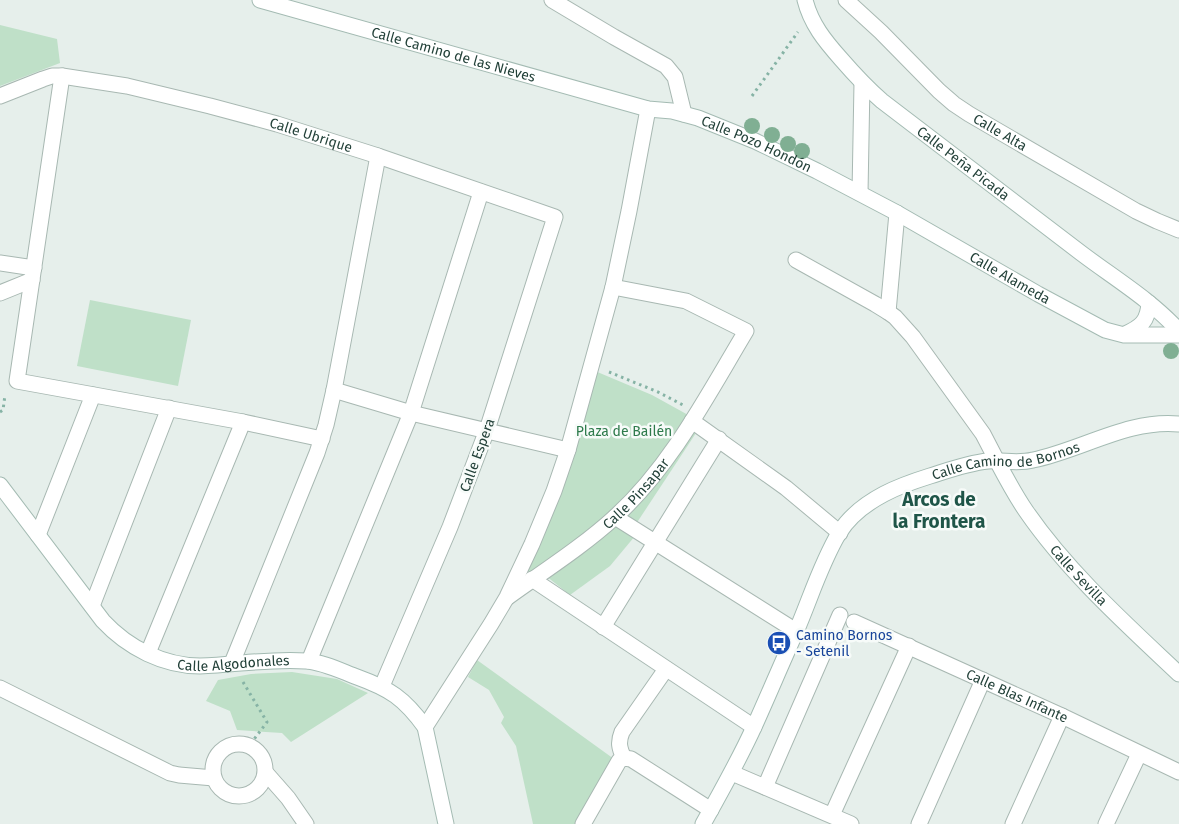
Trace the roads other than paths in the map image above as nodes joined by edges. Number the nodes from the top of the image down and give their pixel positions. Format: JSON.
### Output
{"nodes":[{"id":1,"x":260,"y":0,"type":"edge"},
{"id":2,"x":552,"y":0,"type":"edge"},
{"id":3,"x":805,"y":0,"type":"edge"},
{"id":4,"x":846,"y":0,"type":"edge"},
{"id":5,"x":62,"y":76,"type":"junction"},
{"id":6,"x":862,"y":83,"type":"junction"},
{"id":7,"x":0,"y":96,"type":"edge"},
{"id":8,"x":648,"y":109,"type":"junction"},
{"id":9,"x":684,"y":114,"type":"junction"},
{"id":10,"x":378,"y":156,"type":"junction"},
{"id":11,"x":482,"y":192,"type":"junction"},
{"id":12,"x":860,"y":193,"type":"junction"},
{"id":13,"x":897,"y":213,"type":"junction"},
{"id":14,"x":555,"y":217,"type":"joint"},
{"id":15,"x":1179,"y":230,"type":"edge"},
{"id":16,"x":796,"y":260,"type":"dead end"},
{"id":17,"x":0,"y":263,"type":"edge"},
{"id":18,"x":33,"y":274,"type":"junction"},
{"id":19,"x":613,"y":287,"type":"junction"},
{"id":20,"x":0,"y":293,"type":"edge"},
{"id":21,"x":1149,"y":303,"type":"junction"},
{"id":22,"x":888,"y":312,"type":"junction"},
{"id":23,"x":1179,"y":331,"type":"edge"},
{"id":24,"x":1124,"y":335,"type":"junction"},
{"id":25,"x":1179,"y":335,"type":"edge"},
{"id":26,"x":334,"y":390,"type":"junction"},
{"id":27,"x":93,"y":395,"type":"junction"},
{"id":28,"x":170,"y":408,"type":"junction"},
{"id":29,"x":411,"y":413,"type":"junction"},
{"id":30,"x":694,"y":417,"type":"junction"},
{"id":31,"x":243,"y":422,"type":"junction"},
{"id":32,"x":1179,"y":424,"type":"edge"},
{"id":33,"x":486,"y":430,"type":"junction"},
{"id":34,"x":322,"y":438,"type":"junction"},
{"id":35,"x":719,"y":439,"type":"junction"},
{"id":36,"x":568,"y":450,"type":"junction"},
{"id":37,"x":997,"y":461,"type":"junction"},
{"id":38,"x":0,"y":485,"type":"edge"},
{"id":39,"x":615,"y":517,"type":"junction"},
{"id":40,"x":840,"y":532,"type":"junction"},
{"id":41,"x":38,"y":535,"type":"junction"},
{"id":42,"x":655,"y":542,"type":"junction"},
{"id":43,"x":532,"y":579,"type":"junction"},
{"id":44,"x":506,"y":598,"type":"junction"},
{"id":45,"x":92,"y":606,"type":"junction"},
{"id":46,"x":840,"y":615,"type":"dead end"},
{"id":47,"x":854,"y":622,"type":"dead end"},
{"id":48,"x":603,"y":627,"type":"junction"},
{"id":49,"x":796,"y":631,"type":"junction"},
{"id":50,"x":909,"y":646,"type":"junction"},
{"id":51,"x":148,"y":653,"type":"junction"},
{"id":52,"x":309,"y":661,"type":"junction"},
{"id":53,"x":232,"y":663,"type":"junction"},
{"id":54,"x":666,"y":669,"type":"junction"},
{"id":55,"x":1179,"y":674,"type":"edge"},
{"id":56,"x":983,"y":680,"type":"junction"},
{"id":57,"x":382,"y":686,"type":"junction"},
{"id":58,"x":0,"y":688,"type":"edge"},
{"id":59,"x":1062,"y":716,"type":"junction"},
{"id":60,"x":425,"y":727,"type":"junction"},
{"id":61,"x":754,"y":727,"type":"junction"},
{"id":62,"x":1139,"y":754,"type":"junction"},
{"id":63,"x":624,"y":758,"type":"junction"},
{"id":64,"x":1179,"y":772,"type":"edge"},
{"id":65,"x":266,"y":773,"type":"junction"},
{"id":66,"x":732,"y":773,"type":"junction"},
{"id":67,"x":214,"y":778,"type":"junction"},
{"id":68,"x":765,"y":787,"type":"junction"},
{"id":69,"x":711,"y":810,"type":"junction"},
{"id":70,"x":832,"y":815,"type":"junction"},
{"id":71,"x":306,"y":824,"type":"edge"},
{"id":72,"x":446,"y":824,"type":"edge"},
{"id":73,"x":583,"y":824,"type":"edge"},
{"id":74,"x":703,"y":824,"type":"edge"},
{"id":75,"x":852,"y":824,"type":"edge"},
{"id":76,"x":919,"y":824,"type":"edge"},
{"id":77,"x":1013,"y":824,"type":"edge"},
{"id":78,"x":1106,"y":824,"type":"edge"}],
"edges":[{"from":1,"to":8,"type":"street","name":"Calle Camino de las Nieves"},
{"from":2,"to":9,"type":"street"},
{"from":3,"to":6,"type":"street","name":"Calle Peña Picada"},
{"from":4,"to":15,"type":"street","name":"Calle Alta"},
{"from":5,"to":7,"type":"street"},
{"from":5,"to":10,"type":"street","name":"Calle Ubrique"},
{"from":5,"to":18,"type":"street"},
{"from":6,"to":12,"type":"street"},
{"from":6,"to":21,"type":"street","name":"Calle Peña Picada"},
{"from":8,"to":9,"type":"street","name":"Calle Pozo Hondón"},
{"from":8,"to":19,"type":"street"},
{"from":9,"to":12,"type":"street","name":"Calle Pozo Hondón"},
{"from":10,"to":11,"type":"street","name":"Calle Ubrique"},
{"from":10,"to":26,"type":"street"},
{"from":11,"to":14,"type":"street","name":"Calle Ubrique"},
{"from":11,"to":29,"type":"street"},
{"from":12,"to":13,"type":"street","name":"Calle Alameda"},
{"from":13,"to":22,"type":"street"},
{"from":13,"to":24,"type":"street","name":"Calle Alameda"},
{"from":14,"to":33,"type":"street","name":"Calle Espera"},
{"from":16,"to":22,"type":"street","name":"Calle Sevilla"},
{"from":17,"to":18,"type":"street"},
{"from":18,"to":20,"type":"street"},
{"from":18,"to":27,"type":"street"},
{"from":19,"to":30,"type":"street","name":"Calle Pinsapar"},
{"from":19,"to":36,"type":"street"},
{"from":21,"to":23,"type":"street","name":"Calle Peña Picada"},
{"from":21,"to":24,"type":"street"},
{"from":22,"to":37,"type":"street","name":"Calle Sevilla"},
{"from":24,"to":25,"type":"street","name":"Calle Alameda"},
{"from":26,"to":29,"type":"street"},
{"from":26,"to":34,"type":"street"},
{"from":27,"to":28,"type":"street"},
{"from":27,"to":41,"type":"street"},
{"from":28,"to":31,"type":"street"},
{"from":28,"to":45,"type":"street"},
{"from":29,"to":33,"type":"street"},
{"from":29,"to":52,"type":"street"},
{"from":30,"to":35,"type":"street"},
{"from":30,"to":39,"type":"street","name":"Calle Pinsapar"},
{"from":31,"to":34,"type":"street"},
{"from":31,"to":51,"type":"street"},
{"from":32,"to":37,"type":"street","name":"Calle Camino de Bornos"},
{"from":33,"to":36,"type":"street"},
{"from":33,"to":57,"type":"street","name":"Calle Espera"},
{"from":34,"to":53,"type":"street"},
{"from":35,"to":40,"type":"street"},
{"from":35,"to":42,"type":"street"},
{"from":36,"to":44,"type":"street"},
{"from":37,"to":40,"type":"street","name":"Calle Camino de Bornos"},
{"from":37,"to":55,"type":"street","name":"Calle Sevilla"},
{"from":38,"to":41,"type":"street","name":"Calle Algodonales"},
{"from":39,"to":42,"type":"street"},
{"from":39,"to":43,"type":"street","name":"Calle Pinsapar"},
{"from":40,"to":49,"type":"street","name":"Calle Camino de Bornos"},
{"from":41,"to":45,"type":"street","name":"Calle Algodonales"},
{"from":42,"to":48,"type":"street"},
{"from":42,"to":49,"type":"street"},
{"from":43,"to":44,"type":"street","name":"Calle Pinsapar"},
{"from":43,"to":48,"type":"street"},
{"from":44,"to":60,"type":"street"},
{"from":45,"to":51,"type":"street","name":"Calle Algodonales"},
{"from":46,"to":68,"type":"street"},
{"from":47,"to":50,"type":"street","name":"Calle Blas Infante"},
{"from":48,"to":54,"type":"street"},
{"from":49,"to":61,"type":"street","name":"Calle Camino de Bornos"},
{"from":50,"to":56,"type":"street","name":"Calle Blas Infante"},
{"from":50,"to":70,"type":"street"},
{"from":51,"to":53,"type":"street","name":"Calle Algodonales"},
{"from":52,"to":53,"type":"street","name":"Calle Algodonales"},
{"from":52,"to":57,"type":"street","name":"Calle Algodonales"},
{"from":54,"to":61,"type":"street"},
{"from":54,"to":63,"type":"street"},
{"from":56,"to":59,"type":"street","name":"Calle Blas Infante"},
{"from":56,"to":76,"type":"street"},
{"from":57,"to":60,"type":"street","name":"Calle Algodonales"},
{"from":58,"to":67,"type":"street"},
{"from":59,"to":62,"type":"street","name":"Calle Blas Infante"},
{"from":59,"to":77,"type":"street"},
{"from":60,"to":72,"type":"street","name":"Calle Algodonales"},
{"from":61,"to":66,"type":"street","name":"Calle Camino de Bornos"},
{"from":62,"to":64,"type":"street","name":"Calle Blas Infante"},
{"from":62,"to":78,"type":"street"},
{"from":63,"to":69,"type":"street"},
{"from":63,"to":73,"type":"street"},
{"from":65,"to":67,"type":"street"},
{"from":65,"to":67,"type":"street"},
{"from":65,"to":71,"type":"street"},
{"from":66,"to":68,"type":"street"},
{"from":66,"to":69,"type":"street","name":"Calle Camino de Bornos"},
{"from":68,"to":70,"type":"street"},
{"from":69,"to":74,"type":"street","name":"Calle Camino de Bornos"},
{"from":70,"to":75,"type":"street"}]}
